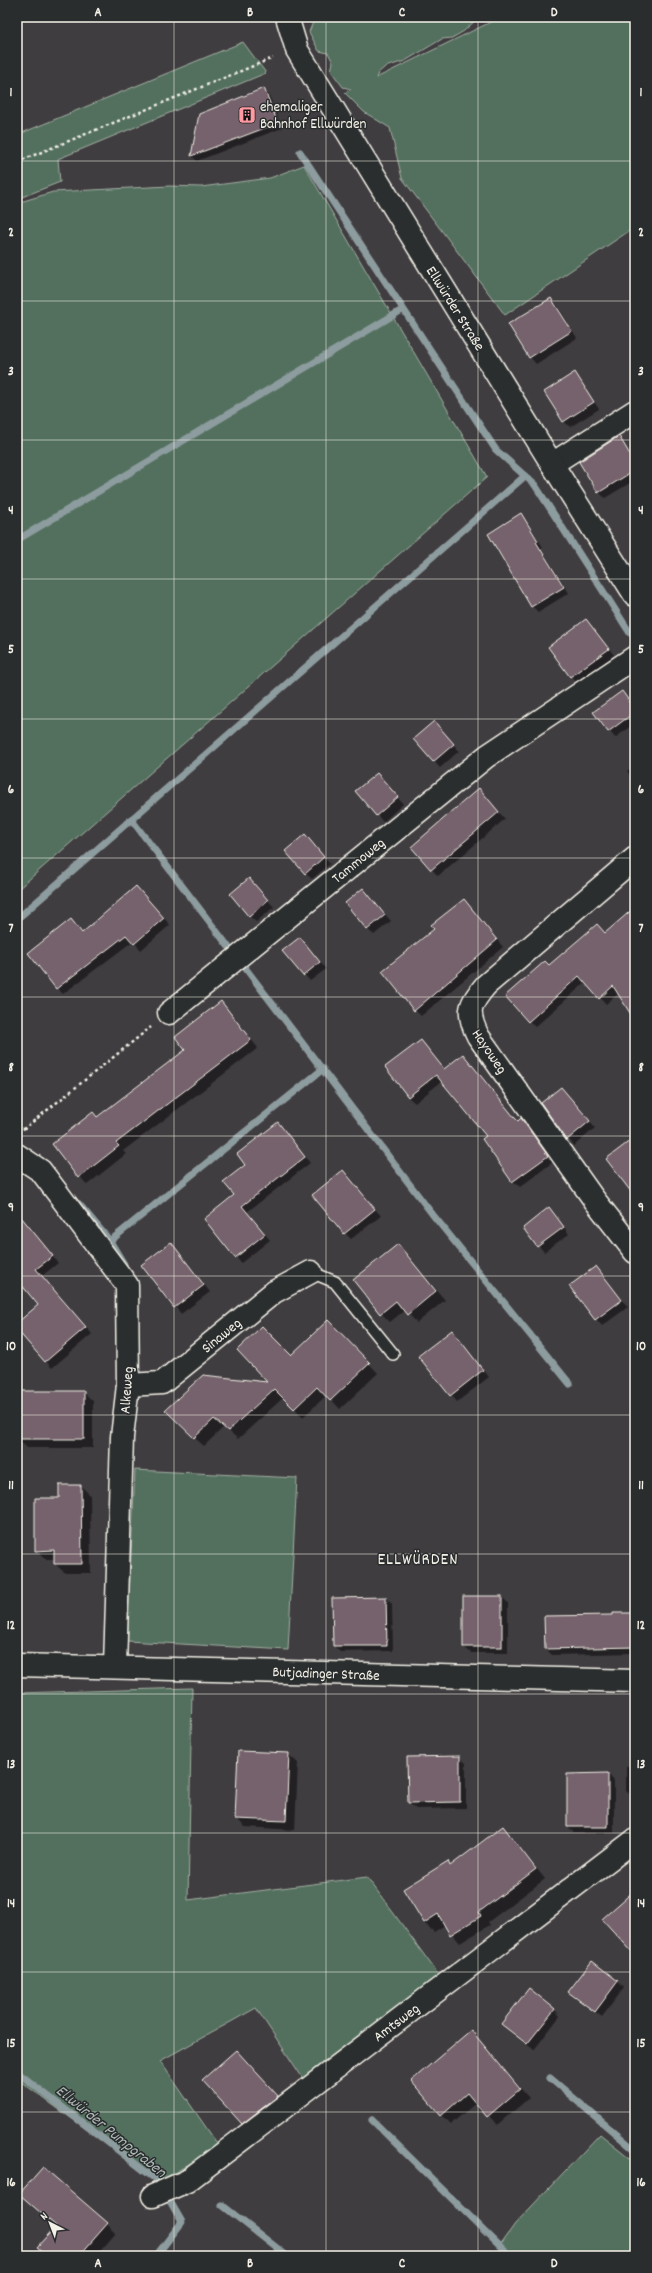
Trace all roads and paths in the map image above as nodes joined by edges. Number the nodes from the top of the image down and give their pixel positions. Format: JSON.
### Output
{"nodes":[{"id":1,"x":287,"y":17,"type":"edge"},
{"id":2,"x":274,"y":60,"type":"dead end"},
{"id":3,"x":17,"y":162,"type":"edge"},
{"id":4,"x":635,"y":410,"type":"edge"},
{"id":5,"x":552,"y":464,"type":"junction"},
{"id":6,"x":635,"y":595,"type":"edge"},
{"id":7,"x":635,"y":657,"type":"edge"},
{"id":8,"x":635,"y":858,"type":"edge"},
{"id":9,"x":169,"y":1013,"type":"joint"},
{"id":10,"x":17,"y":1131,"type":"edge"},
{"id":11,"x":17,"y":1154,"type":"edge"},
{"id":12,"x":635,"y":1252,"type":"edge"},
{"id":13,"x":311,"y":1272,"type":"joint"},
{"id":14,"x":393,"y":1354,"type":"dead end"},
{"id":15,"x":128,"y":1385,"type":"junction"},
{"id":16,"x":17,"y":1665,"type":"edge"},
{"id":17,"x":115,"y":1667,"type":"junction"},
{"id":18,"x":635,"y":1681,"type":"edge"},
{"id":19,"x":631,"y":1849,"type":"edge"},
{"id":20,"x":153,"y":2196,"type":"dead end"}],
"edges":[{"from":1,"to":5,"type":"street","name":"Ellwürder Straße"},
{"from":2,"to":3,"type":"path"},
{"from":4,"to":5,"type":"street"},
{"from":5,"to":6,"type":"street","name":"Ellwürder Straße"},
{"from":7,"to":9,"type":"street","name":"Tammoweg"},
{"from":8,"to":12,"type":"street","name":"Hayoweg"},
{"from":9,"to":10,"type":"path"},
{"from":11,"to":15,"type":"street","name":"Alkeweg"},
{"from":13,"to":14,"type":"lane"},
{"from":13,"to":15,"type":"street","name":"Sinaweg"},
{"from":15,"to":17,"type":"street","name":"Alkeweg"},
{"from":16,"to":17,"type":"street","name":"Butjadinger Straße"},
{"from":17,"to":18,"type":"street","name":"Butjadinger Straße"},
{"from":19,"to":20,"type":"street","name":"Amtsweg"}]}
